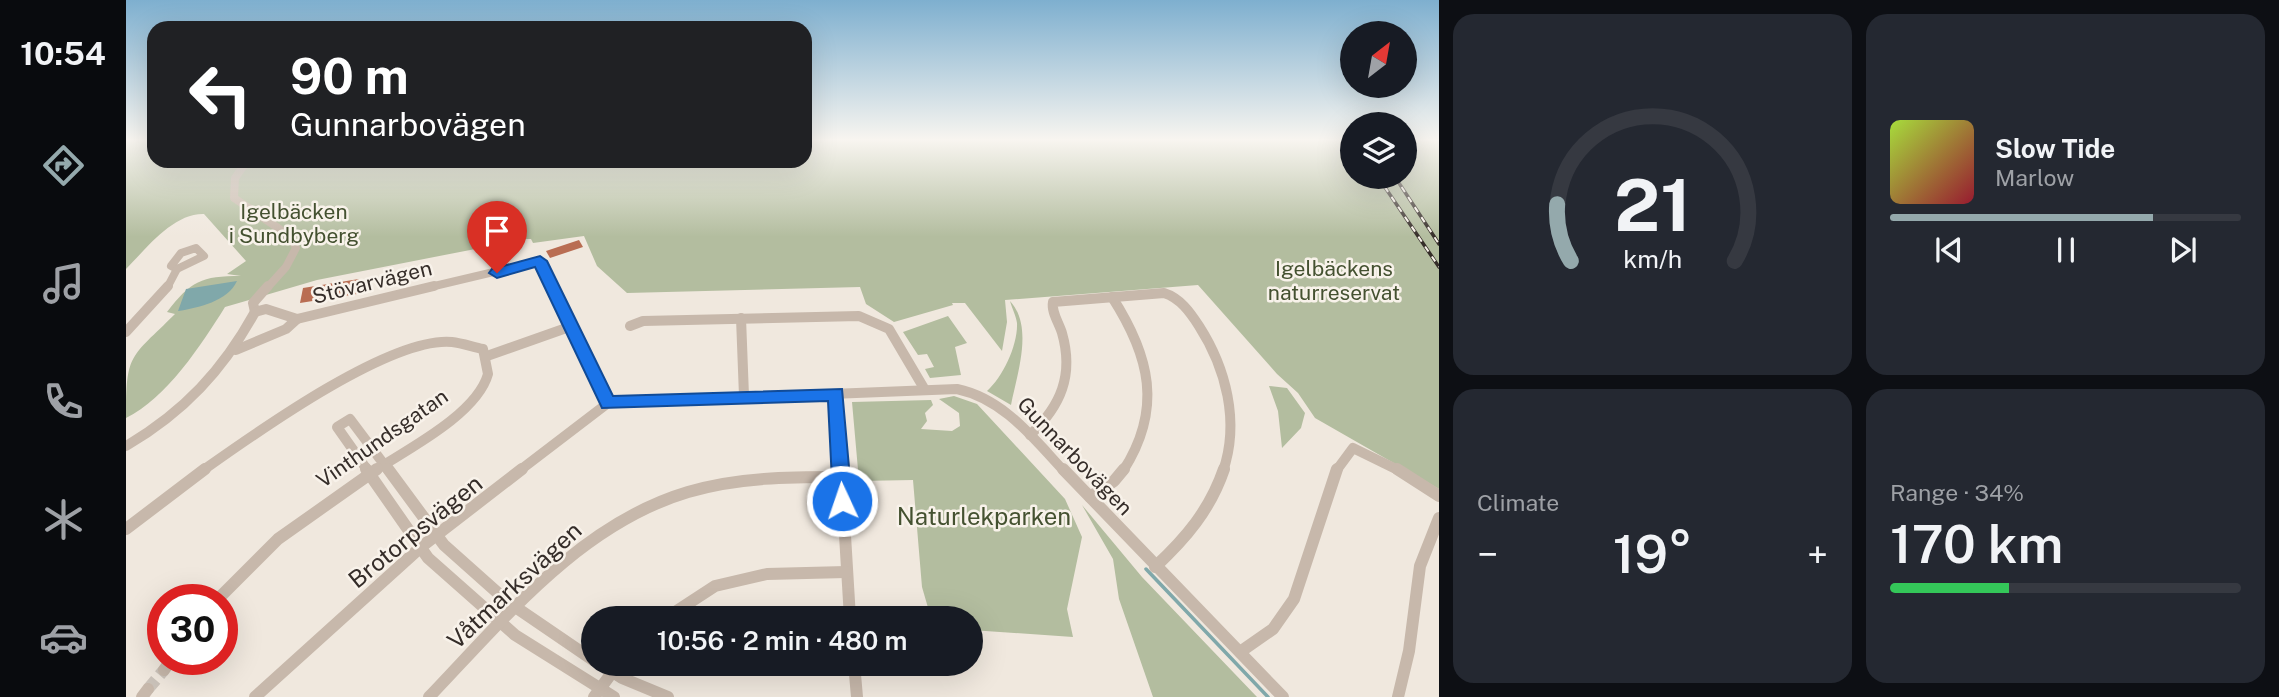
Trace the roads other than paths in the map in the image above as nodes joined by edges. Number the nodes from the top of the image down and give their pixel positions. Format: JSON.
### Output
{"nodes":[{"id":1,"x":239,"y":172,"type":"edge"},
{"id":2,"x":177,"y":269,"type":"dead end"},
{"id":3,"x":1112,"y":297,"type":"junction"},
{"id":4,"x":255,"y":312,"type":"junction"},
{"id":5,"x":297,"y":318,"type":"junction"},
{"id":6,"x":741,"y":318,"type":"junction"},
{"id":7,"x":572,"y":326,"type":"junction"},
{"id":8,"x":630,"y":326,"type":"dead end"},
{"id":9,"x":126,"y":332,"type":"edge"},
{"id":10,"x":236,"y":350,"type":"junction"},
{"id":11,"x":487,"y":356,"type":"junction"},
{"id":12,"x":925,"y":390,"type":"junction"},
{"id":13,"x":836,"y":394,"type":"junction"},
{"id":14,"x":744,"y":396,"type":"junction"},
{"id":15,"x":608,"y":403,"type":"junction"},
{"id":16,"x":1030,"y":435,"type":"junction"},
{"id":17,"x":126,"y":446,"type":"edge"},
{"id":18,"x":384,"y":466,"type":"junction"},
{"id":19,"x":370,"y":475,"type":"junction"},
{"id":20,"x":841,"y":477,"type":"junction"},
{"id":21,"x":1090,"y":496,"type":"junction"},
{"id":22,"x":1439,"y":496,"type":"edge"},
{"id":23,"x":1439,"y":519,"type":"edge"},
{"id":24,"x":126,"y":528,"type":"edge"},
{"id":25,"x":436,"y":535,"type":"junction"},
{"id":26,"x":421,"y":547,"type":"junction"},
{"id":27,"x":1155,"y":567,"type":"junction"},
{"id":28,"x":846,"y":572,"type":"junction"},
{"id":29,"x":234,"y":584,"type":"edge"},
{"id":30,"x":684,"y":606,"type":"edge"},
{"id":31,"x":849,"y":606,"type":"edge"},
{"id":32,"x":517,"y":609,"type":"junction"},
{"id":33,"x":502,"y":623,"type":"junction"},
{"id":34,"x":581,"y":652,"type":"edge"},
{"id":35,"x":1240,"y":652,"type":"junction"},
{"id":36,"x":609,"y":676,"type":"edge"},
{"id":37,"x":632,"y":676,"type":"edge"},
{"id":38,"x":855,"y":676,"type":"edge"},
{"id":39,"x":596,"y":693,"type":"edge"},
{"id":40,"x":255,"y":697,"type":"edge"},
{"id":41,"x":429,"y":697,"type":"edge"},
{"id":42,"x":614,"y":697,"type":"edge"},
{"id":43,"x":668,"y":697,"type":"edge"},
{"id":44,"x":857,"y":697,"type":"edge"},
{"id":45,"x":1283,"y":697,"type":"edge"},
{"id":46,"x":1398,"y":697,"type":"edge"}],
"edges":[{"from":1,"to":4,"type":"street"},
{"from":2,"to":9,"type":"street"},
{"from":3,"to":16,"type":"street"},
{"from":3,"to":21,"type":"street"},
{"from":3,"to":27,"type":"street"},
{"from":4,"to":5,"type":"street","name":"Stövarvägen"},
{"from":4,"to":10,"type":"street"},
{"from":5,"to":7,"type":"street","name":"Stövarvägen"},
{"from":5,"to":10,"type":"street"},
{"from":6,"to":8,"type":"street"},
{"from":6,"to":12,"type":"street"},
{"from":6,"to":14,"type":"street"},
{"from":7,"to":11,"type":"street"},
{"from":7,"to":15,"type":"street"},
{"from":10,"to":17,"type":"street"},
{"from":11,"to":18,"type":"street","name":"Vinthundsgatan"},
{"from":11,"to":24,"type":"street"},
{"from":12,"to":13,"type":"street","name":"Gunnarbovägen"},
{"from":12,"to":16,"type":"street","name":"Gunnarbovägen"},
{"from":13,"to":14,"type":"street","name":"Gunnarbovägen"},
{"from":13,"to":20,"type":"street"},
{"from":14,"to":15,"type":"street","name":"Gunnarbovägen"},
{"from":15,"to":25,"type":"street","name":"Brotorpsvägen"},
{"from":16,"to":21,"type":"street","name":"Gunnarbovägen"},
{"from":18,"to":19,"type":"street","name":"Vinthundsgatan"},
{"from":18,"to":19,"type":"street"},
{"from":18,"to":25,"type":"street"},
{"from":19,"to":26,"type":"street"},
{"from":19,"to":29,"type":"street","name":"Vinthundsgatan"},
{"from":20,"to":28,"type":"street"},
{"from":20,"to":32,"type":"street","name":"Våtmarksvägen"},
{"from":21,"to":27,"type":"street","name":"Gunnarbovägen"},
{"from":22,"to":35,"type":"street"},
{"from":23,"to":46,"type":"street"},
{"from":25,"to":26,"type":"street","name":"Brotorpsvägen"},
{"from":25,"to":32,"type":"street"},
{"from":26,"to":33,"type":"street"},
{"from":26,"to":40,"type":"street","name":"Brotorpsvägen"},
{"from":27,"to":35,"type":"street","name":"Gunnarbovägen"},
{"from":28,"to":30,"type":"street"},
{"from":28,"to":31,"type":"street"},
{"from":32,"to":33,"type":"street","name":"Våtmarksvägen"},
{"from":32,"to":34,"type":"street"},
{"from":33,"to":39,"type":"street"},
{"from":33,"to":41,"type":"street","name":"Våtmarksvägen"},
{"from":35,"to":45,"type":"street","name":"Gunnarbovägen"},
{"from":36,"to":39,"type":"street"},
{"from":37,"to":43,"type":"street"},
{"from":38,"to":44,"type":"street"},
{"from":39,"to":42,"type":"street"}]}
